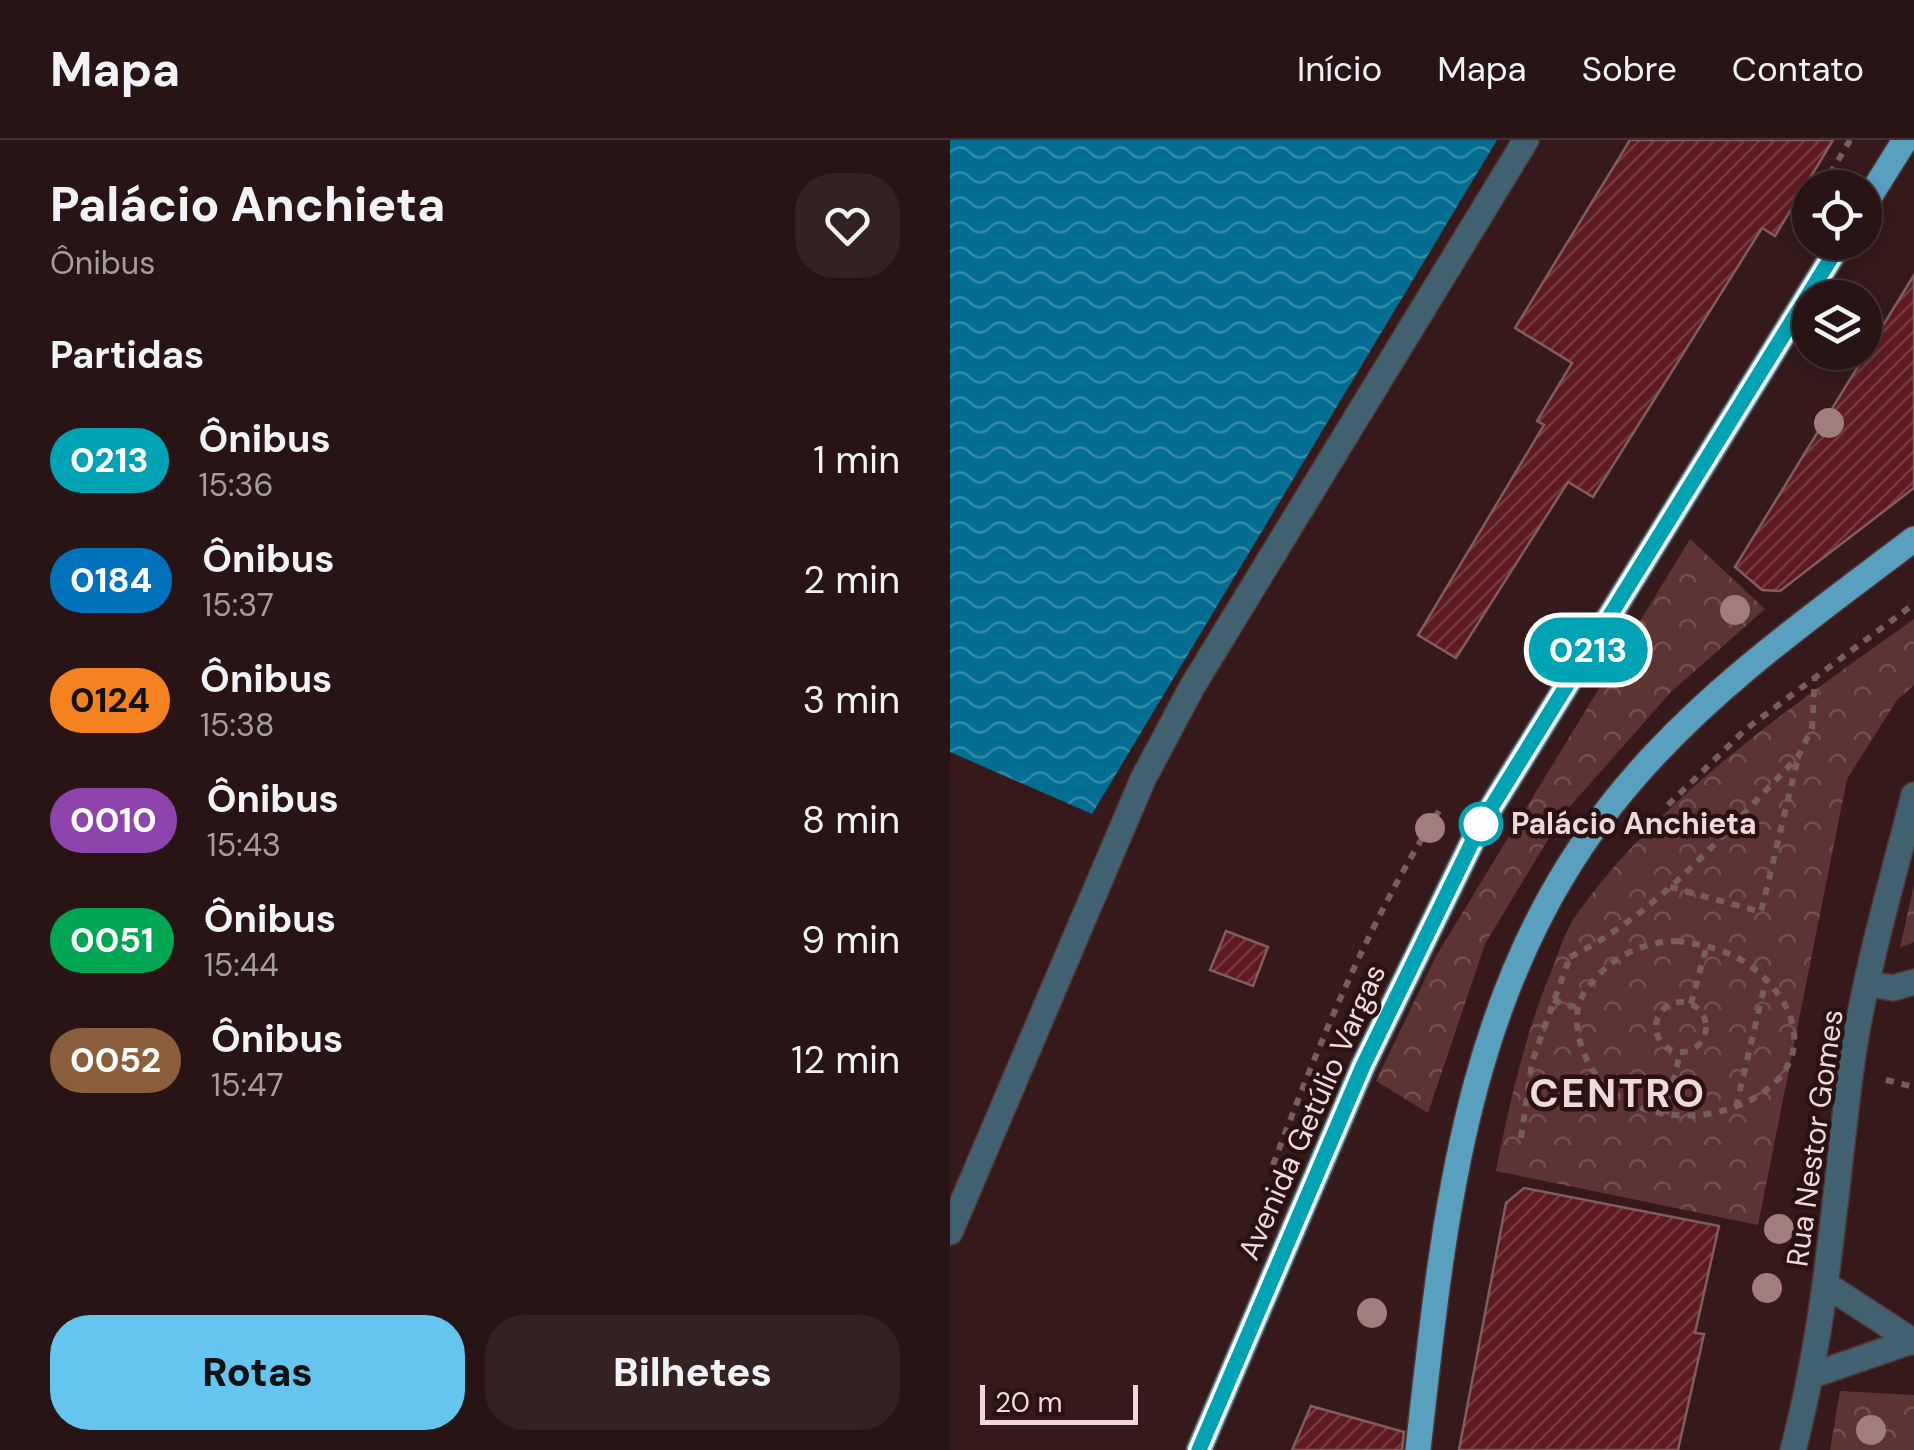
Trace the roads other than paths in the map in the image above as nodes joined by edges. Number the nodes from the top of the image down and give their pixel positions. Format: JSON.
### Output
{"nodes":[{"id":1,"x":1526,"y":140,"type":"edge"},
{"id":2,"x":1905,"y":140,"type":"edge"},
{"id":3,"x":1882,"y":177,"type":"edge"},
{"id":4,"x":1830,"y":260,"type":"edge"},
{"id":5,"x":1914,"y":539,"type":"edge"},
{"id":6,"x":1914,"y":794,"type":"edge"},
{"id":7,"x":1914,"y":982,"type":"edge"},
{"id":8,"x":1869,"y":984,"type":"junction"},
{"id":9,"x":950,"y":1232,"type":"edge"},
{"id":10,"x":1828,"y":1286,"type":"junction"},
{"id":11,"x":1913,"y":1342,"type":"edge"},
{"id":12,"x":1813,"y":1375,"type":"junction"},
{"id":13,"x":1199,"y":1450,"type":"edge"},
{"id":14,"x":1418,"y":1450,"type":"edge"},
{"id":15,"x":1793,"y":1450,"type":"edge"}],
"edges":[{"from":1,"to":9,"type":"street"},
{"from":2,"to":3,"type":"main road"},
{"from":4,"to":13,"type":"main road","name":"Avenida Getúlio Vargas"},
{"from":5,"to":14,"type":"main road"},
{"from":6,"to":8,"type":"street","name":"Rua Nestor Gomes"},
{"from":7,"to":8,"type":"street"},
{"from":8,"to":10,"type":"street","name":"Rua Nestor Gomes"},
{"from":10,"to":11,"type":"street"},
{"from":10,"to":12,"type":"street","name":"Rua Nestor Gomes"},
{"from":11,"to":12,"type":"street"},
{"from":12,"to":15,"type":"street","name":"Rua Nestor Gomes"}]}
